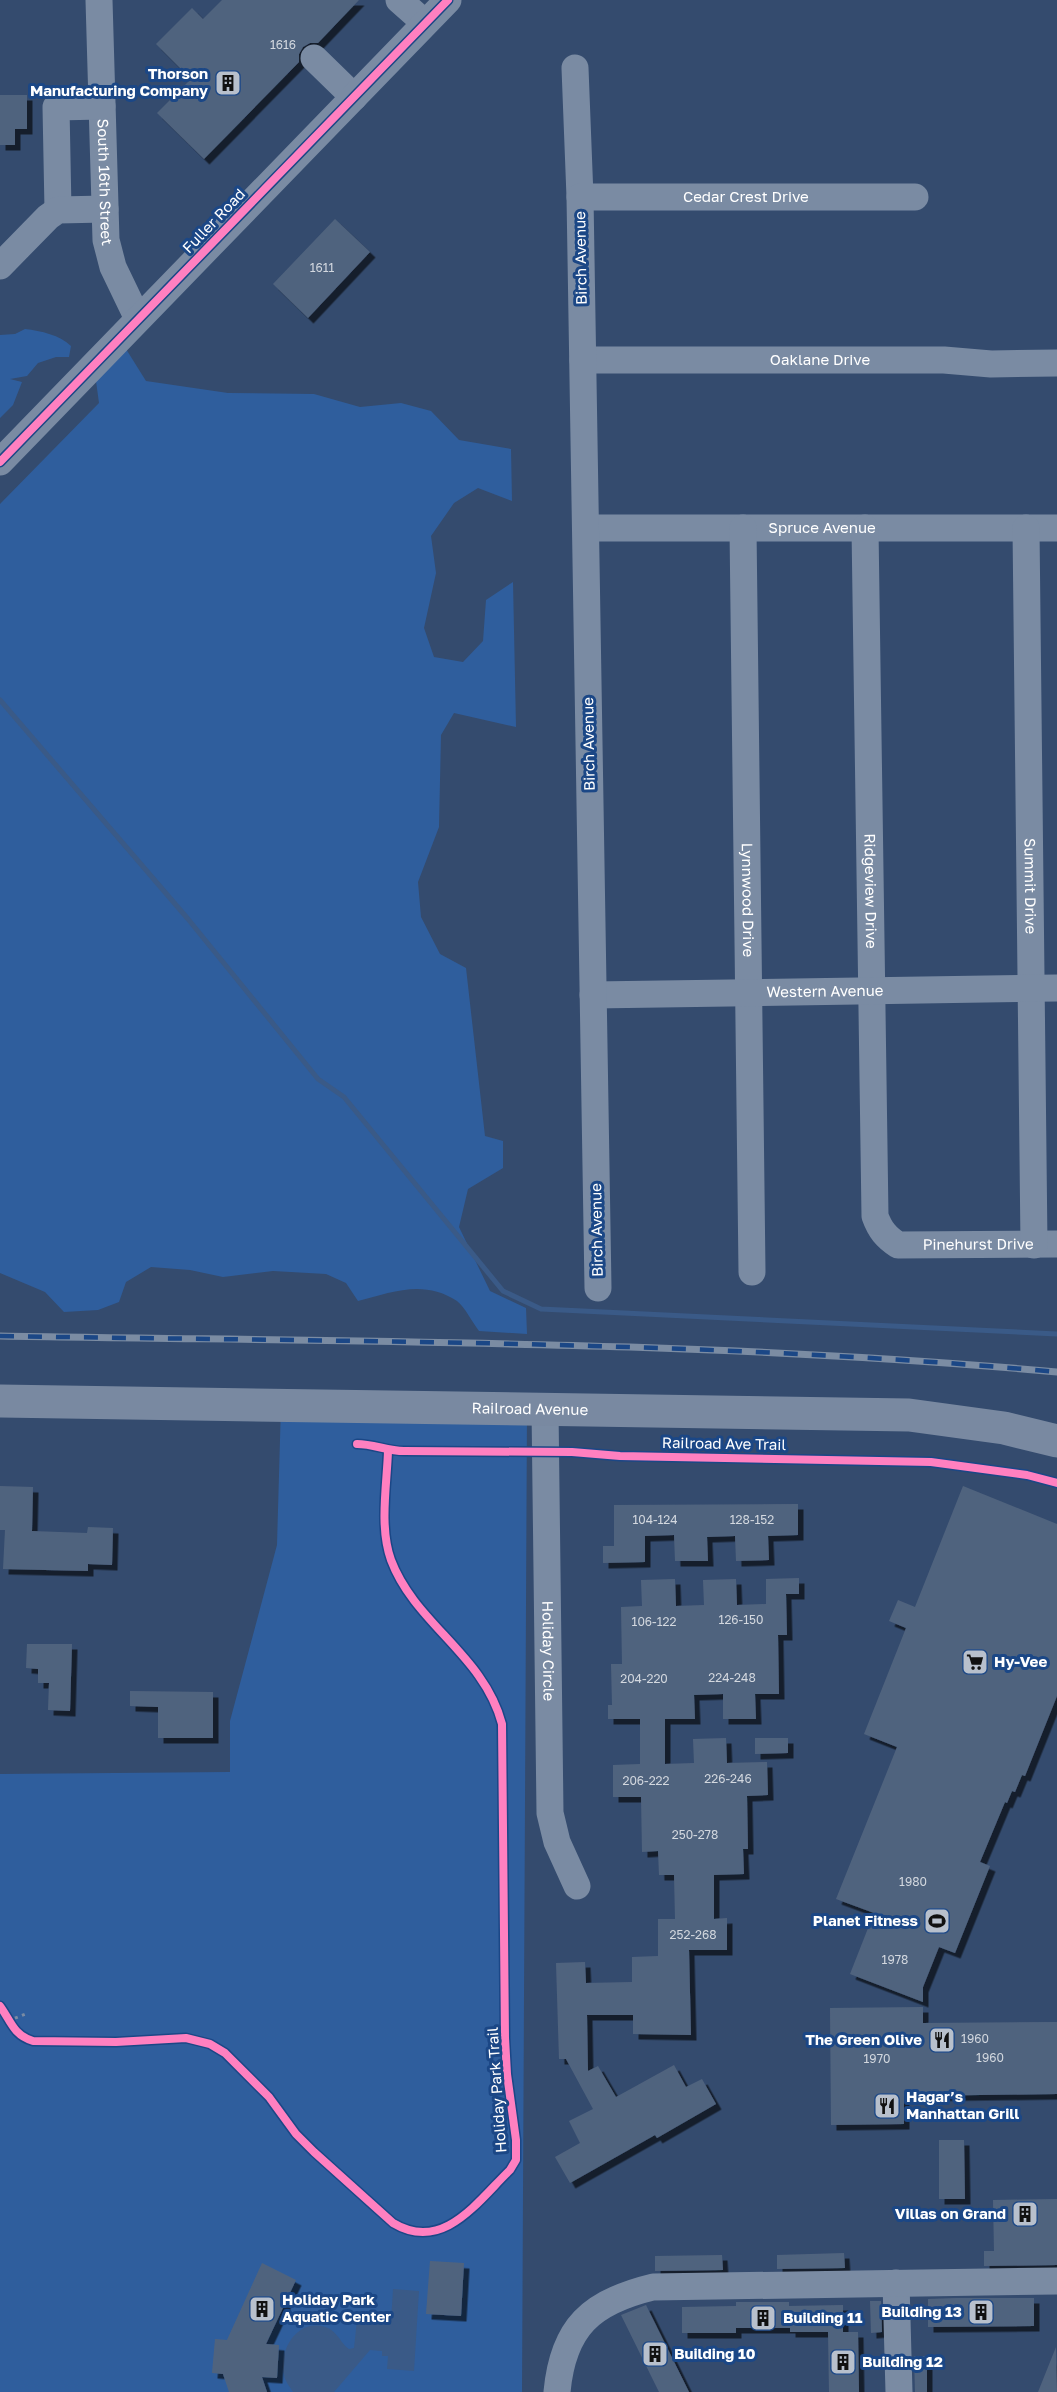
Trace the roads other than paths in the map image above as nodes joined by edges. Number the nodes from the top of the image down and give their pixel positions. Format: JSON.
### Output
{"nodes":[{"id":1,"x":99,"y":0,"type":"edge"},
{"id":2,"x":399,"y":0,"type":"edge"},
{"id":3,"x":448,"y":0,"type":"edge"},
{"id":4,"x":425,"y":24,"type":"junction"},
{"id":5,"x":314,"y":58,"type":"dead end"},
{"id":6,"x":575,"y":68,"type":"dead end"},
{"id":7,"x":354,"y":97,"type":"junction"},
{"id":8,"x":102,"y":106,"type":"junction"},
{"id":9,"x":915,"y":197,"type":"dead end"},
{"id":10,"x":580,"y":198,"type":"junction"},
{"id":11,"x":105,"y":209,"type":"junction"},
{"id":12,"x":58,"y":210,"type":"junction"},
{"id":13,"x":0,"y":266,"type":"edge"},
{"id":14,"x":138,"y":319,"type":"junction"},
{"id":15,"x":583,"y":360,"type":"junction"},
{"id":16,"x":1057,"y":363,"type":"edge"},
{"id":17,"x":0,"y":462,"type":"edge"},
{"id":18,"x":586,"y":528,"type":"junction"},
{"id":19,"x":743,"y":528,"type":"junction"},
{"id":20,"x":865,"y":528,"type":"junction"},
{"id":21,"x":1026,"y":528,"type":"junction"},
{"id":22,"x":1057,"y":528,"type":"edge"},
{"id":23,"x":1044,"y":988,"type":"edge"},
{"id":24,"x":873,"y":990,"type":"junction"},
{"id":25,"x":749,"y":992,"type":"junction"},
{"id":26,"x":593,"y":995,"type":"junction"},
{"id":27,"x":898,"y":1245,"type":"joint"},
{"id":28,"x":1045,"y":1245,"type":"edge"},
{"id":29,"x":752,"y":1272,"type":"dead end"},
{"id":30,"x":598,"y":1288,"type":"dead end"},
{"id":31,"x":0,"y":1401,"type":"edge"},
{"id":32,"x":545,"y":1409,"type":"junction"},
{"id":33,"x":1057,"y":1441,"type":"edge"},
{"id":34,"x":577,"y":1886,"type":"dead end"},
{"id":35,"x":1057,"y":2281,"type":"edge"},
{"id":36,"x":896,"y":2283,"type":"junction"},
{"id":37,"x":557,"y":2392,"type":"edge"},
{"id":38,"x":899,"y":2392,"type":"edge"}],
"edges":[{"from":1,"to":8,"type":"street","name":"South 16th Street"},
{"from":2,"to":4,"type":"street"},
{"from":3,"to":4,"type":"street","name":"Fuller Road"},
{"from":4,"to":7,"type":"street","name":"Fuller Road"},
{"from":5,"to":7,"type":"street"},
{"from":6,"to":10,"type":"street","name":"Birch Avenue"},
{"from":7,"to":14,"type":"street","name":"Fuller Road"},
{"from":8,"to":11,"type":"street","name":"South 16th Street"},
{"from":8,"to":12,"type":"street"},
{"from":9,"to":10,"type":"street","name":"Cedar Crest Drive"},
{"from":10,"to":15,"type":"street","name":"Birch Avenue"},
{"from":11,"to":12,"type":"street"},
{"from":11,"to":14,"type":"street","name":"South 16th Street"},
{"from":12,"to":13,"type":"street"},
{"from":14,"to":17,"type":"street","name":"Fuller Road"},
{"from":15,"to":16,"type":"street","name":"Oaklane Drive"},
{"from":15,"to":18,"type":"street","name":"Birch Avenue"},
{"from":18,"to":19,"type":"street","name":"Spruce Avenue"},
{"from":18,"to":26,"type":"street","name":"Birch Avenue"},
{"from":19,"to":20,"type":"street","name":"Spruce Avenue"},
{"from":19,"to":25,"type":"street","name":"Lynnwood Drive"},
{"from":20,"to":21,"type":"street","name":"Spruce Avenue"},
{"from":20,"to":24,"type":"street","name":"Ridgeview Drive"},
{"from":21,"to":22,"type":"street","name":"Spruce Avenue"},
{"from":21,"to":23,"type":"street","name":"Summit Drive"},
{"from":23,"to":24,"type":"street","name":"Western Avenue"},
{"from":23,"to":28,"type":"street","name":"Summit Drive"},
{"from":24,"to":25,"type":"street","name":"Western Avenue"},
{"from":24,"to":27,"type":"street","name":"Ridgeview Drive"},
{"from":25,"to":26,"type":"street","name":"Western Avenue"},
{"from":25,"to":29,"type":"street","name":"Lynnwood Drive"},
{"from":26,"to":30,"type":"street","name":"Birch Avenue"},
{"from":27,"to":28,"type":"street","name":"Pinehurst Drive"},
{"from":31,"to":32,"type":"main road","name":"Railroad Avenue"},
{"from":32,"to":33,"type":"main road","name":"Railroad Avenue"},
{"from":32,"to":34,"type":"street","name":"Holiday Circle"},
{"from":35,"to":36,"type":"street"},
{"from":36,"to":37,"type":"street"},
{"from":36,"to":38,"type":"street"}]}
